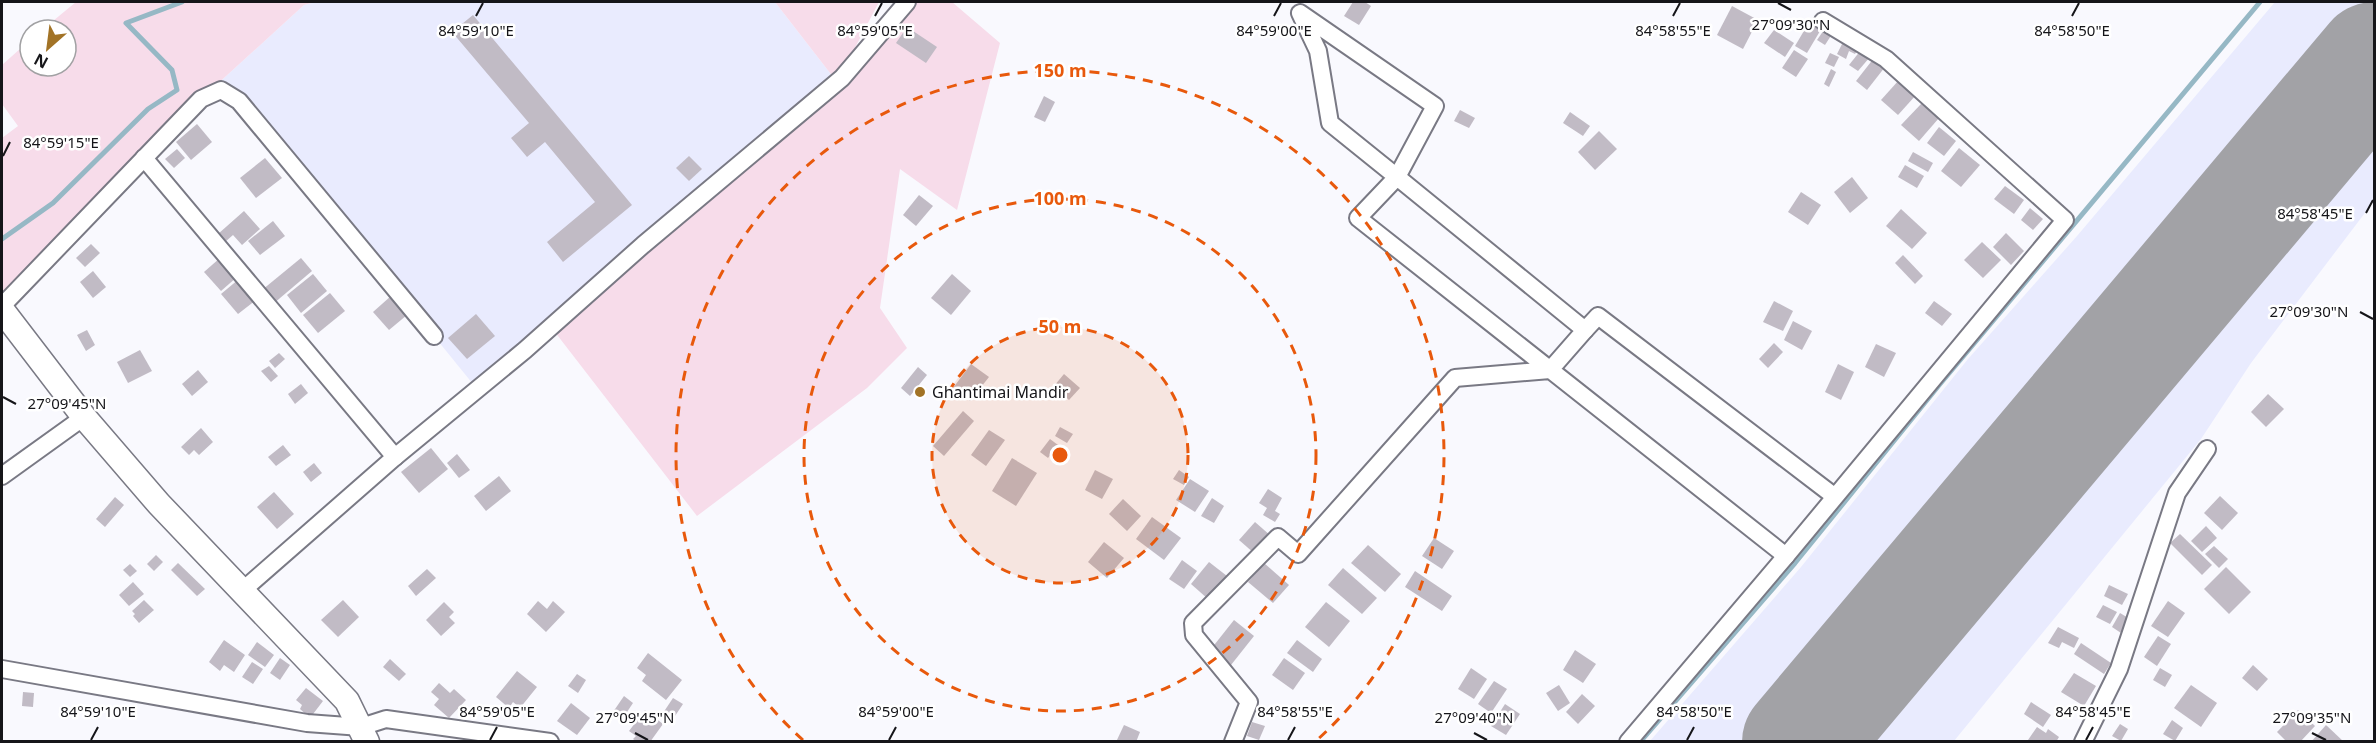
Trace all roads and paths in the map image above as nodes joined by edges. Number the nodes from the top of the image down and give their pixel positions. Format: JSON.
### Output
{"nodes":[{"id":1,"x":907,"y":2,"type":"edge"},
{"id":2,"x":1303,"y":7,"type":"edge"},
{"id":3,"x":1823,"y":21,"type":"dead end"},
{"id":4,"x":144,"y":158,"type":"junction"},
{"id":5,"x":1396,"y":177,"type":"junction"},
{"id":6,"x":2,"y":308,"type":"edge"},
{"id":7,"x":1585,"y":330,"type":"junction"},
{"id":8,"x":434,"y":336,"type":"dead end"},
{"id":9,"x":1550,"y":370,"type":"junction"},
{"id":10,"x":84,"y":417,"type":"junction"},
{"id":11,"x":2207,"y":449,"type":"dead end"},
{"id":12,"x":395,"y":457,"type":"junction"},
{"id":13,"x":2,"y":476,"type":"edge"},
{"id":14,"x":1834,"y":496,"type":"junction"},
{"id":15,"x":1786,"y":556,"type":"junction"},
{"id":16,"x":242,"y":591,"type":"junction"},
{"id":17,"x":2,"y":669,"type":"edge"},
{"id":18,"x":364,"y":734,"type":"edge"},
{"id":19,"x":549,"y":741,"type":"edge"},
{"id":20,"x":1233,"y":741,"type":"edge"},
{"id":21,"x":1628,"y":741,"type":"edge"},
{"id":22,"x":2083,"y":741,"type":"edge"}],
"edges":[{"from":1,"to":12,"type":"street"},
{"from":2,"to":5,"type":"street"},
{"from":2,"to":5,"type":"street"},
{"from":3,"to":14,"type":"street"},
{"from":4,"to":6,"type":"street"},
{"from":4,"to":8,"type":"street"},
{"from":4,"to":12,"type":"street"},
{"from":5,"to":7,"type":"street"},
{"from":5,"to":9,"type":"street"},
{"from":6,"to":10,"type":"main road"},
{"from":7,"to":9,"type":"street"},
{"from":7,"to":14,"type":"street"},
{"from":9,"to":15,"type":"street"},
{"from":9,"to":20,"type":"street"},
{"from":10,"to":13,"type":"street"},
{"from":10,"to":16,"type":"main road"},
{"from":11,"to":22,"type":"street"},
{"from":12,"to":16,"type":"street"},
{"from":14,"to":15,"type":"street"},
{"from":15,"to":21,"type":"street"},
{"from":16,"to":18,"type":"main road"},
{"from":17,"to":18,"type":"street"},
{"from":18,"to":19,"type":"street"}]}
